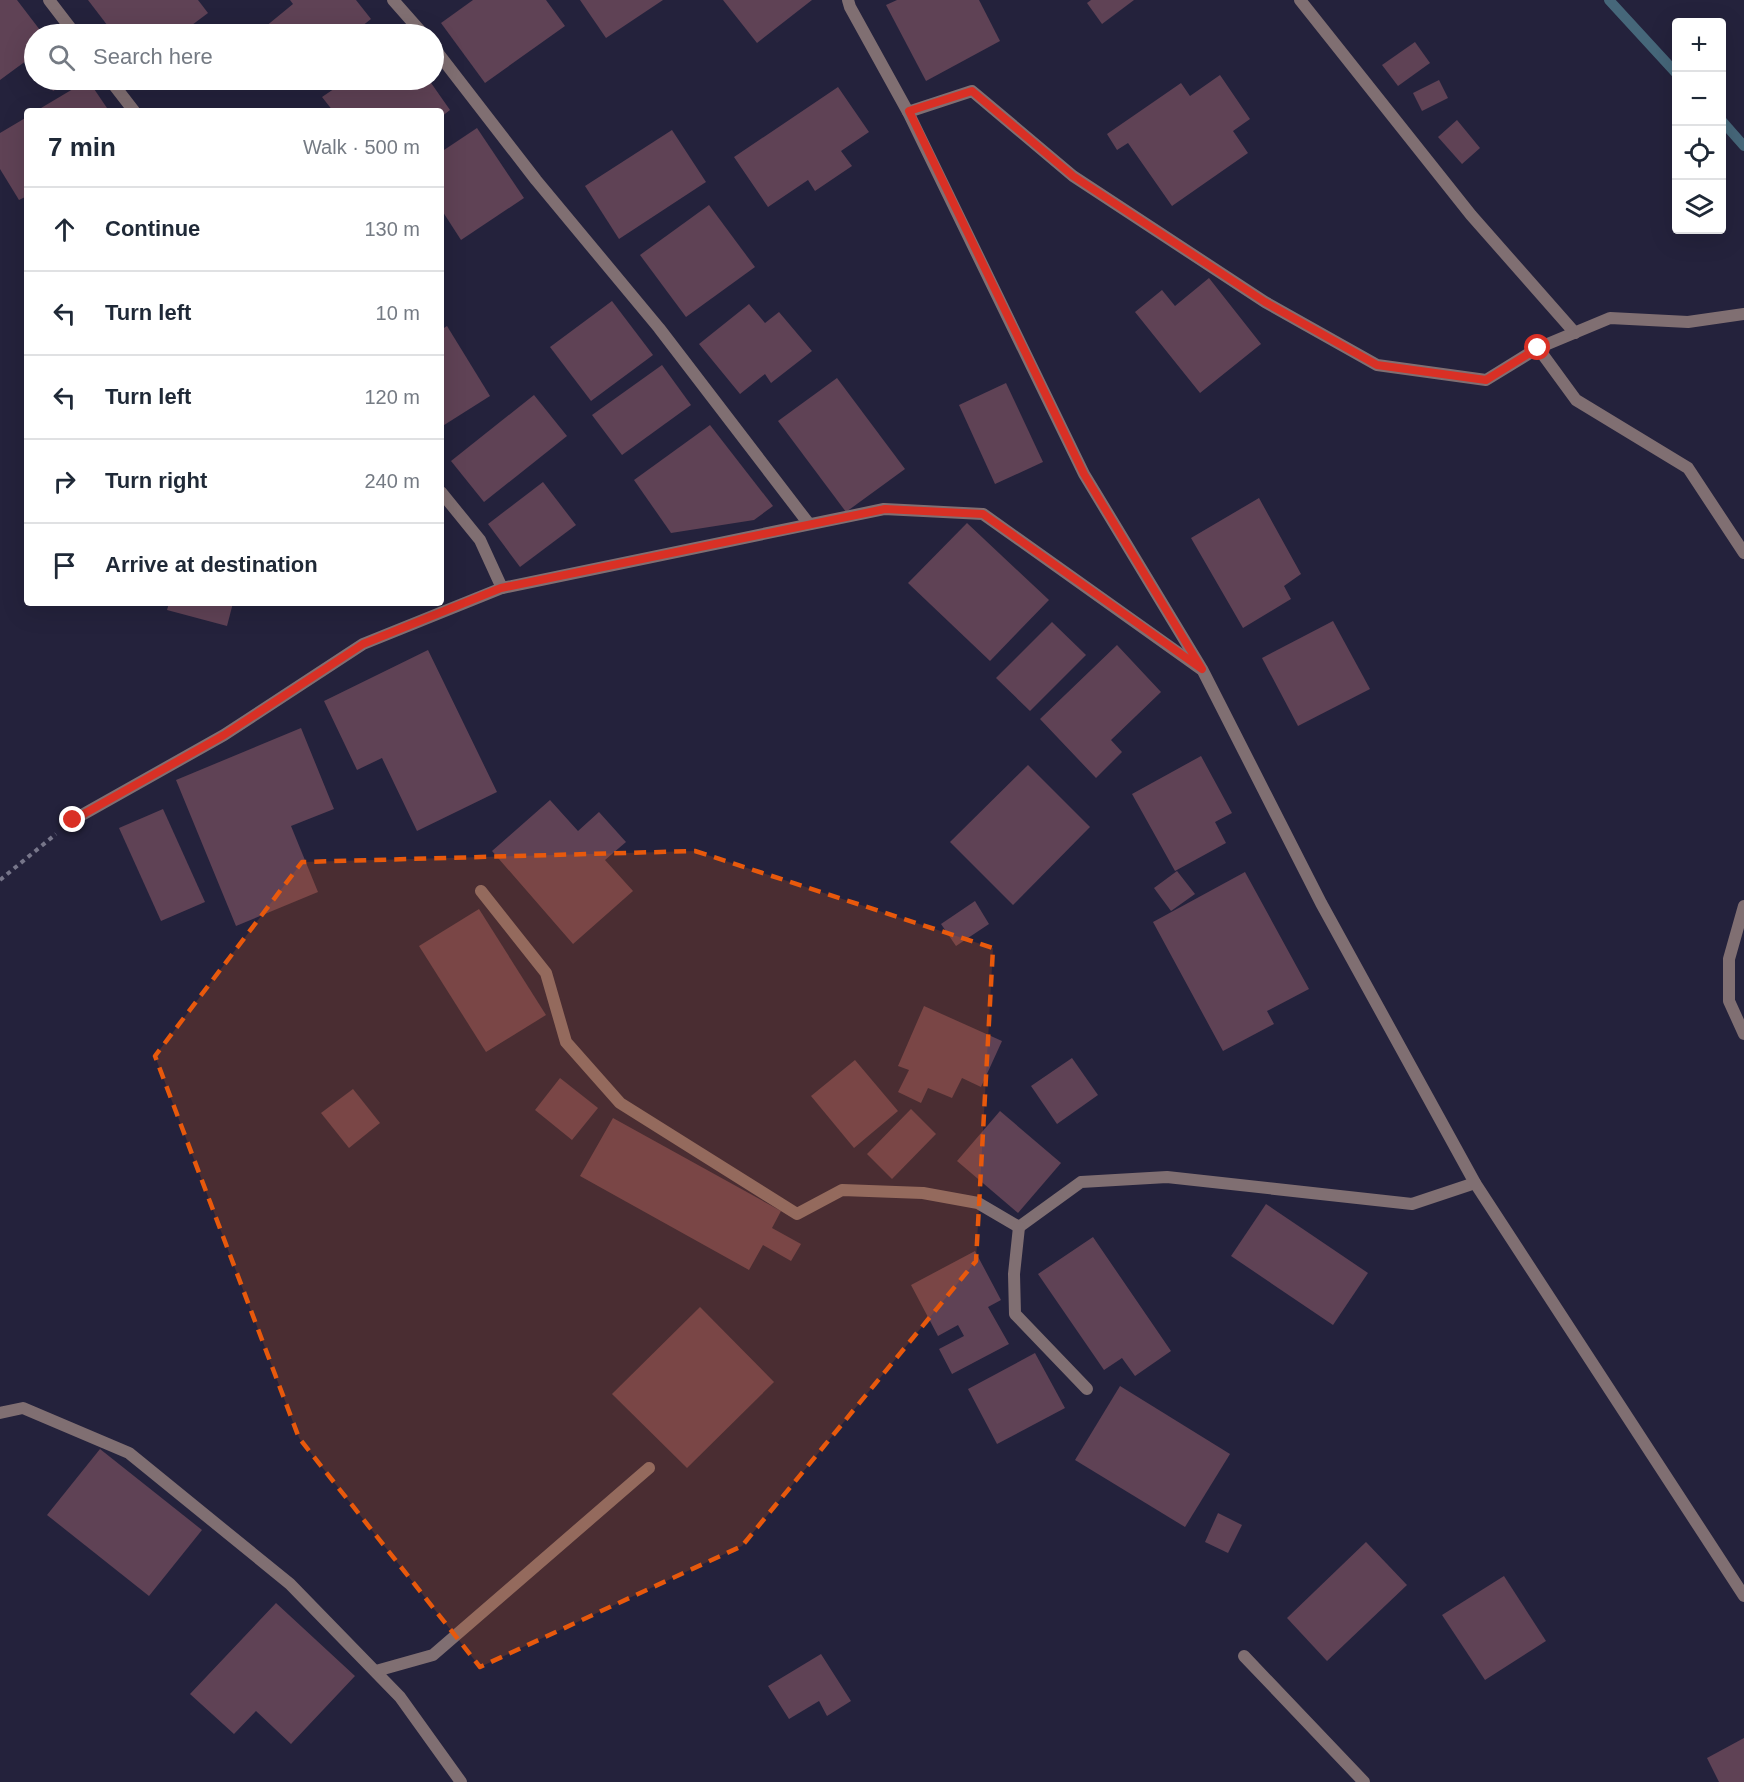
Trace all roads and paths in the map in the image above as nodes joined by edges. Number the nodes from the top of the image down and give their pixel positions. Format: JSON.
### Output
{"nodes":[{"id":1,"x":49,"y":0,"type":"edge"},
{"id":2,"x":393,"y":0,"type":"edge"},
{"id":3,"x":848,"y":0,"type":"edge"},
{"id":4,"x":1300,"y":0,"type":"edge"},
{"id":5,"x":67,"y":24,"type":"edge"},
{"id":6,"x":414,"y":24,"type":"edge"},
{"id":7,"x":444,"y":61,"type":"edge"},
{"id":8,"x":118,"y":90,"type":"edge"},
{"id":9,"x":132,"y":108,"type":"edge"},
{"id":10,"x":909,"y":111,"type":"junction"},
{"id":11,"x":1744,"y":314,"type":"edge"},
{"id":12,"x":1575,"y":333,"type":"junction"},
{"id":13,"x":1538,"y":348,"type":"junction"},
{"id":14,"x":444,"y":496,"type":"edge"},
{"id":15,"x":809,"y":524,"type":"junction"},
{"id":16,"x":1744,"y":553,"type":"edge"},
{"id":17,"x":501,"y":588,"type":"junction"},
{"id":18,"x":1202,"y":669,"type":"junction"},
{"id":19,"x":73,"y":820,"type":"joint"},
{"id":20,"x":0,"y":880,"type":"edge"},
{"id":21,"x":481,"y":891,"type":"dead end"},
{"id":22,"x":1744,"y":906,"type":"edge"},
{"id":23,"x":1744,"y":1034,"type":"edge"},
{"id":24,"x":1475,"y":1183,"type":"junction"},
{"id":25,"x":1019,"y":1227,"type":"junction"},
{"id":26,"x":1087,"y":1389,"type":"dead end"},
{"id":27,"x":0,"y":1413,"type":"edge"},
{"id":28,"x":649,"y":1468,"type":"dead end"},
{"id":29,"x":1743,"y":1590,"type":"edge"},
{"id":30,"x":1244,"y":1656,"type":"dead end"},
{"id":31,"x":376,"y":1671,"type":"junction"},
{"id":32,"x":461,"y":1782,"type":"edge"},
{"id":33,"x":1364,"y":1782,"type":"edge"}],
"edges":[{"from":1,"to":5,"type":"street"},
{"from":2,"to":6,"type":"street"},
{"from":3,"to":10,"type":"street"},
{"from":4,"to":12,"type":"street"},
{"from":7,"to":15,"type":"street"},
{"from":8,"to":9,"type":"street"},
{"from":10,"to":13,"type":"street"},
{"from":10,"to":18,"type":"street"},
{"from":11,"to":12,"type":"street"},
{"from":12,"to":13,"type":"street"},
{"from":13,"to":16,"type":"street"},
{"from":14,"to":17,"type":"street"},
{"from":15,"to":17,"type":"street"},
{"from":15,"to":18,"type":"street"},
{"from":17,"to":19,"type":"street"},
{"from":18,"to":24,"type":"street"},
{"from":19,"to":20,"type":"path"},
{"from":21,"to":25,"type":"street"},
{"from":22,"to":23,"type":"street"},
{"from":24,"to":25,"type":"street"},
{"from":24,"to":29,"type":"street"},
{"from":25,"to":26,"type":"street"},
{"from":27,"to":31,"type":"street"},
{"from":28,"to":31,"type":"street"},
{"from":30,"to":33,"type":"street"},
{"from":31,"to":32,"type":"street"}]}
